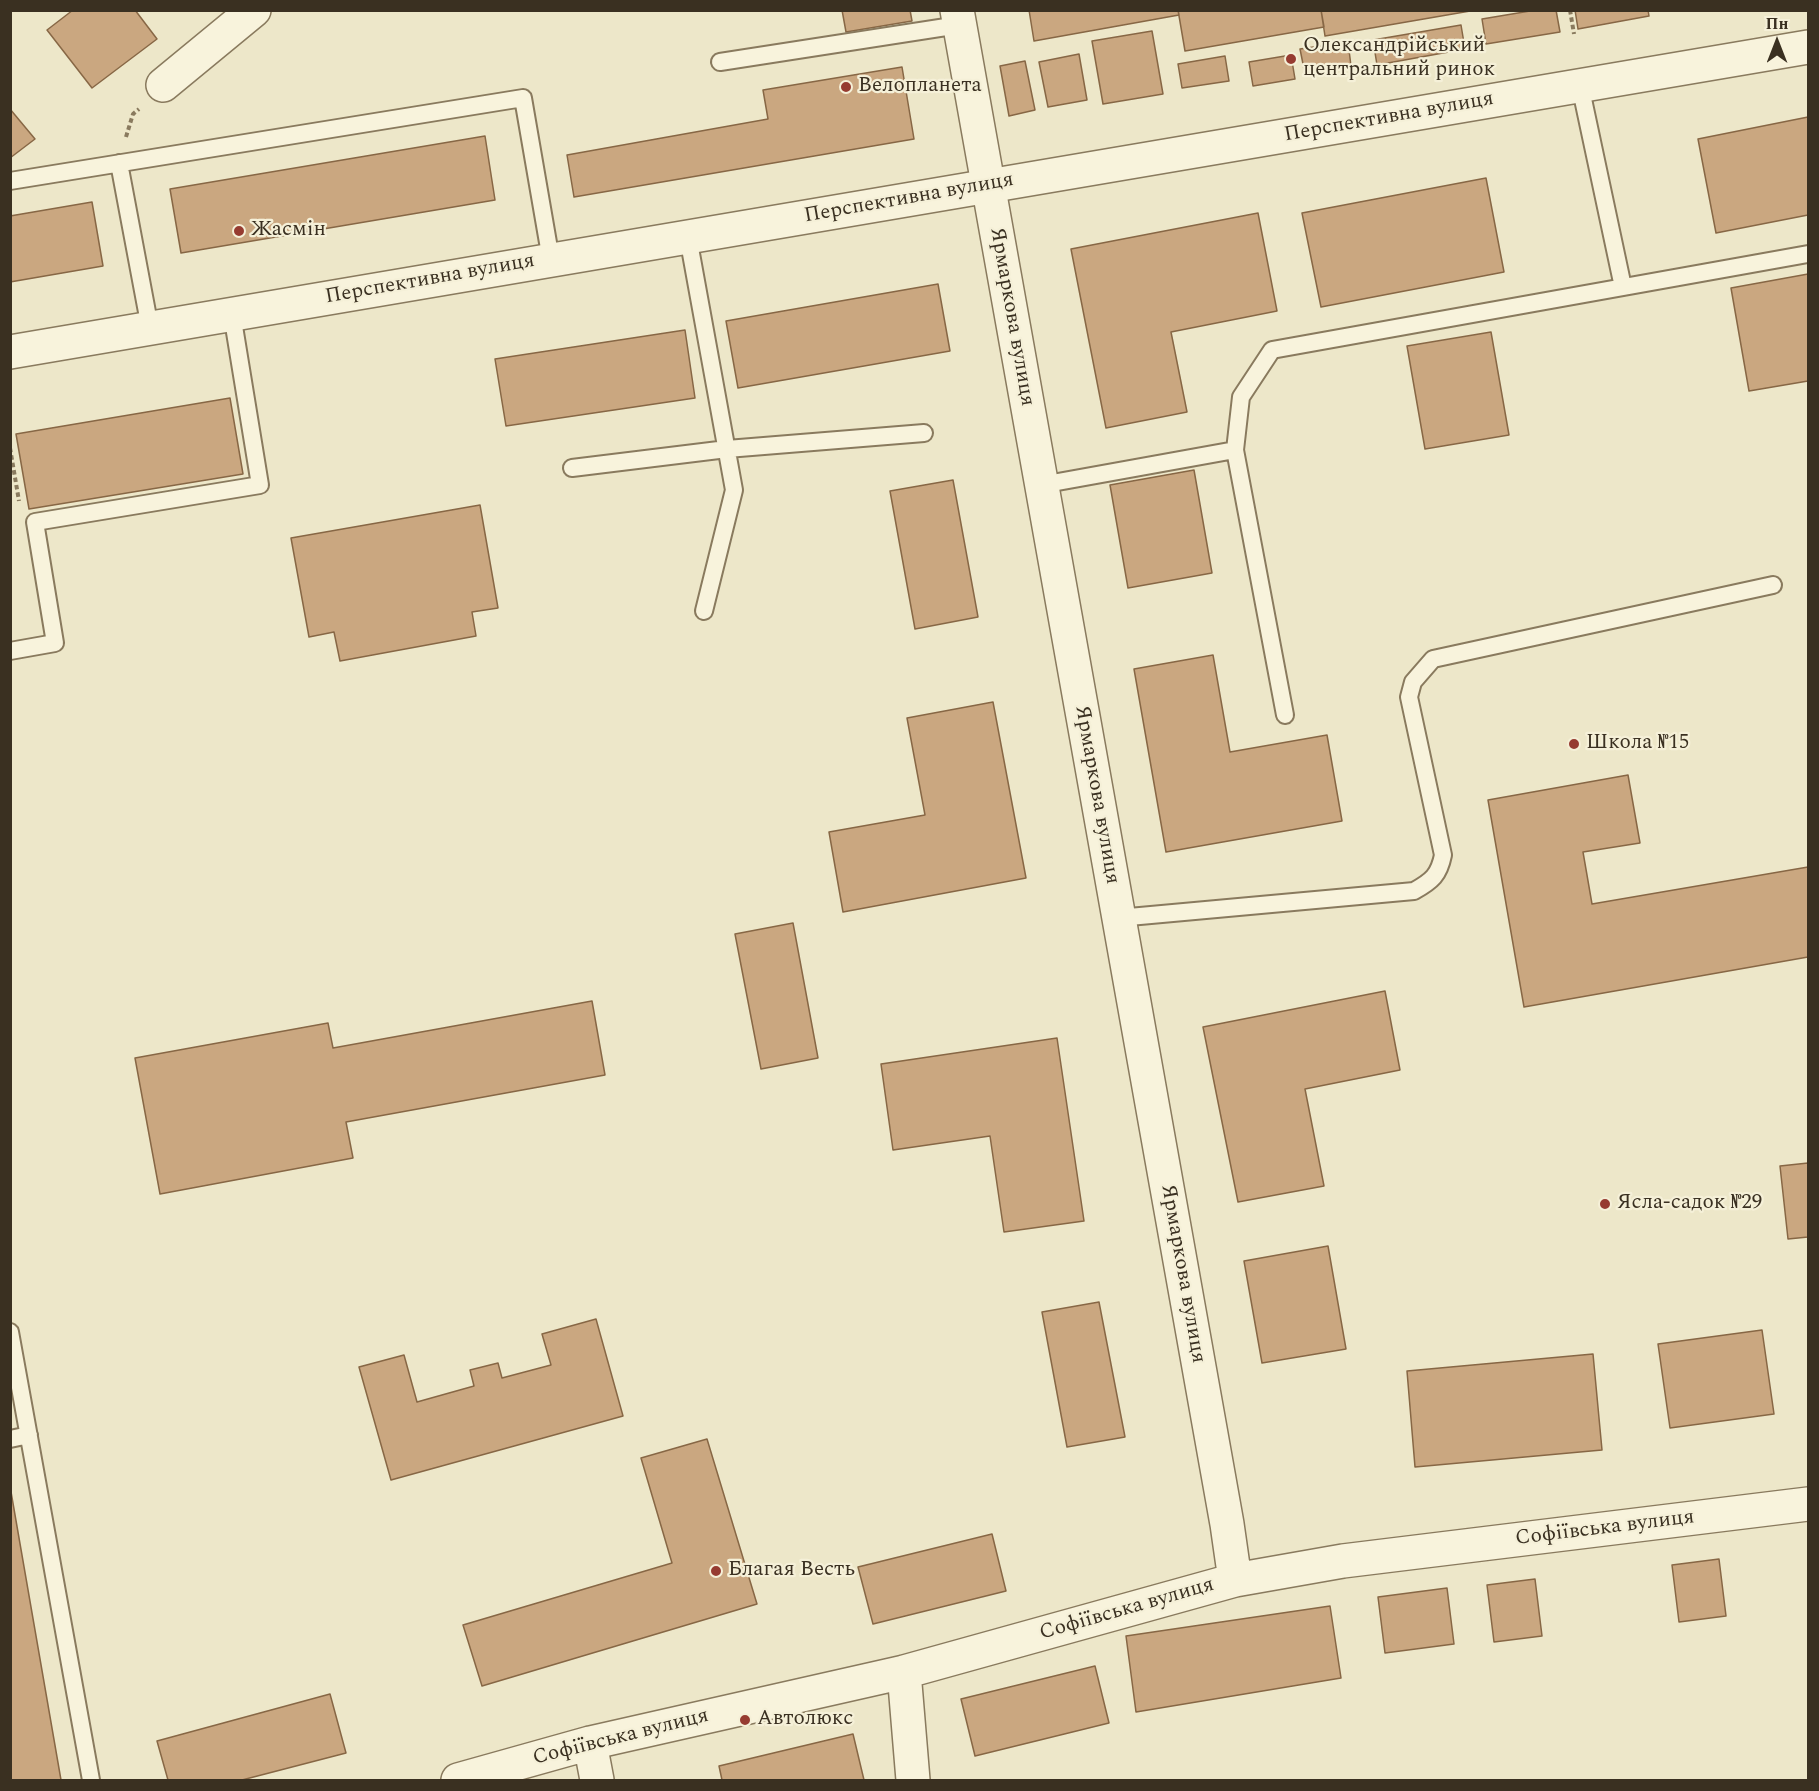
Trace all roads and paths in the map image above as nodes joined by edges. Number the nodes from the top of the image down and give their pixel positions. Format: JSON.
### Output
{"nodes":[{"id":1,"x":254,"y":10,"type":"edge"},
{"id":2,"x":1570,"y":10,"type":"edge"},
{"id":3,"x":958,"y":18,"type":"edge"},
{"id":4,"x":1574,"y":34,"type":"dead end"},
{"id":5,"x":1809,"y":47,"type":"edge"},
{"id":6,"x":720,"y":62,"type":"dead end"},
{"id":7,"x":163,"y":85,"type":"joint"},
{"id":8,"x":1580,"y":85,"type":"junction"},
{"id":9,"x":119,"y":163,"type":"junction"},
{"id":10,"x":10,"y":181,"type":"edge"},
{"id":11,"x":988,"y":186,"type":"junction"},
{"id":12,"x":688,"y":237,"type":"junction"},
{"id":13,"x":1809,"y":254,"type":"edge"},
{"id":14,"x":550,"y":260,"type":"junction"},
{"id":15,"x":1623,"y":287,"type":"junction"},
{"id":16,"x":232,"y":314,"type":"junction"},
{"id":17,"x":150,"y":328,"type":"junction"},
{"id":18,"x":10,"y":352,"type":"edge"},
{"id":19,"x":924,"y":433,"type":"dead end"},
{"id":20,"x":10,"y":447,"type":"edge"},
{"id":21,"x":727,"y":449,"type":"junction"},
{"id":22,"x":1235,"y":450,"type":"junction"},
{"id":23,"x":572,"y":468,"type":"dead end"},
{"id":24,"x":1041,"y":485,"type":"junction"},
{"id":25,"x":35,"y":522,"type":"junction"},
{"id":26,"x":1773,"y":585,"type":"dead end"},
{"id":27,"x":704,"y":611,"type":"dead end"},
{"id":28,"x":10,"y":651,"type":"edge"},
{"id":29,"x":1285,"y":715,"type":"dead end"},
{"id":30,"x":1118,"y":918,"type":"junction"},
{"id":31,"x":10,"y":1332,"type":"edge"},
{"id":32,"x":29,"y":1435,"type":"junction"},
{"id":33,"x":10,"y":1439,"type":"edge"},
{"id":34,"x":1809,"y":1504,"type":"edge"},
{"id":35,"x":1235,"y":1580,"type":"junction"},
{"id":36,"x":904,"y":1672,"type":"junction"},
{"id":37,"x":590,"y":1743,"type":"junction"},
{"id":38,"x":91,"y":1780,"type":"edge"},
{"id":39,"x":458,"y":1780,"type":"edge"},
{"id":40,"x":597,"y":1780,"type":"edge"},
{"id":41,"x":913,"y":1780,"type":"edge"}],
"edges":[{"from":1,"to":7,"type":"street"},
{"from":2,"to":4,"type":"path"},
{"from":3,"to":6,"type":"lane"},
{"from":3,"to":11,"type":"street","name":"Ярмаркова вулиця"},
{"from":5,"to":8,"type":"street","name":"Перспективна вулиця"},
{"from":7,"to":9,"type":"path"},
{"from":8,"to":11,"type":"street","name":"Перспективна вулиця"},
{"from":8,"to":15,"type":"lane"},
{"from":9,"to":10,"type":"lane"},
{"from":9,"to":14,"type":"lane"},
{"from":9,"to":17,"type":"lane"},
{"from":11,"to":12,"type":"street","name":"Перспективна вулиця"},
{"from":11,"to":24,"type":"street","name":"Ярмаркова вулиця"},
{"from":12,"to":14,"type":"street","name":"Перспективна вулиця"},
{"from":12,"to":21,"type":"lane"},
{"from":13,"to":15,"type":"lane"},
{"from":14,"to":16,"type":"street","name":"Перспективна вулиця"},
{"from":15,"to":22,"type":"lane"},
{"from":16,"to":17,"type":"street","name":"Перспективна вулиця"},
{"from":16,"to":25,"type":"lane"},
{"from":17,"to":18,"type":"street","name":"Перспективна вулиця"},
{"from":19,"to":21,"type":"lane"},
{"from":20,"to":25,"type":"path"},
{"from":21,"to":23,"type":"lane"},
{"from":21,"to":27,"type":"lane"},
{"from":22,"to":24,"type":"lane"},
{"from":22,"to":29,"type":"lane"},
{"from":24,"to":30,"type":"street","name":"Ярмаркова вулиця"},
{"from":25,"to":28,"type":"lane"},
{"from":26,"to":30,"type":"lane"},
{"from":30,"to":35,"type":"street","name":"Ярмаркова вулиця"},
{"from":31,"to":32,"type":"lane"},
{"from":32,"to":33,"type":"lane"},
{"from":32,"to":38,"type":"lane"},
{"from":34,"to":35,"type":"street","name":"Софіївська вулиця"},
{"from":35,"to":36,"type":"street","name":"Софіївська вулиця"},
{"from":36,"to":37,"type":"street","name":"Софіївська вулиця"},
{"from":36,"to":41,"type":"street"},
{"from":37,"to":39,"type":"street","name":"Софіївська вулиця"},
{"from":37,"to":40,"type":"street"}]}
